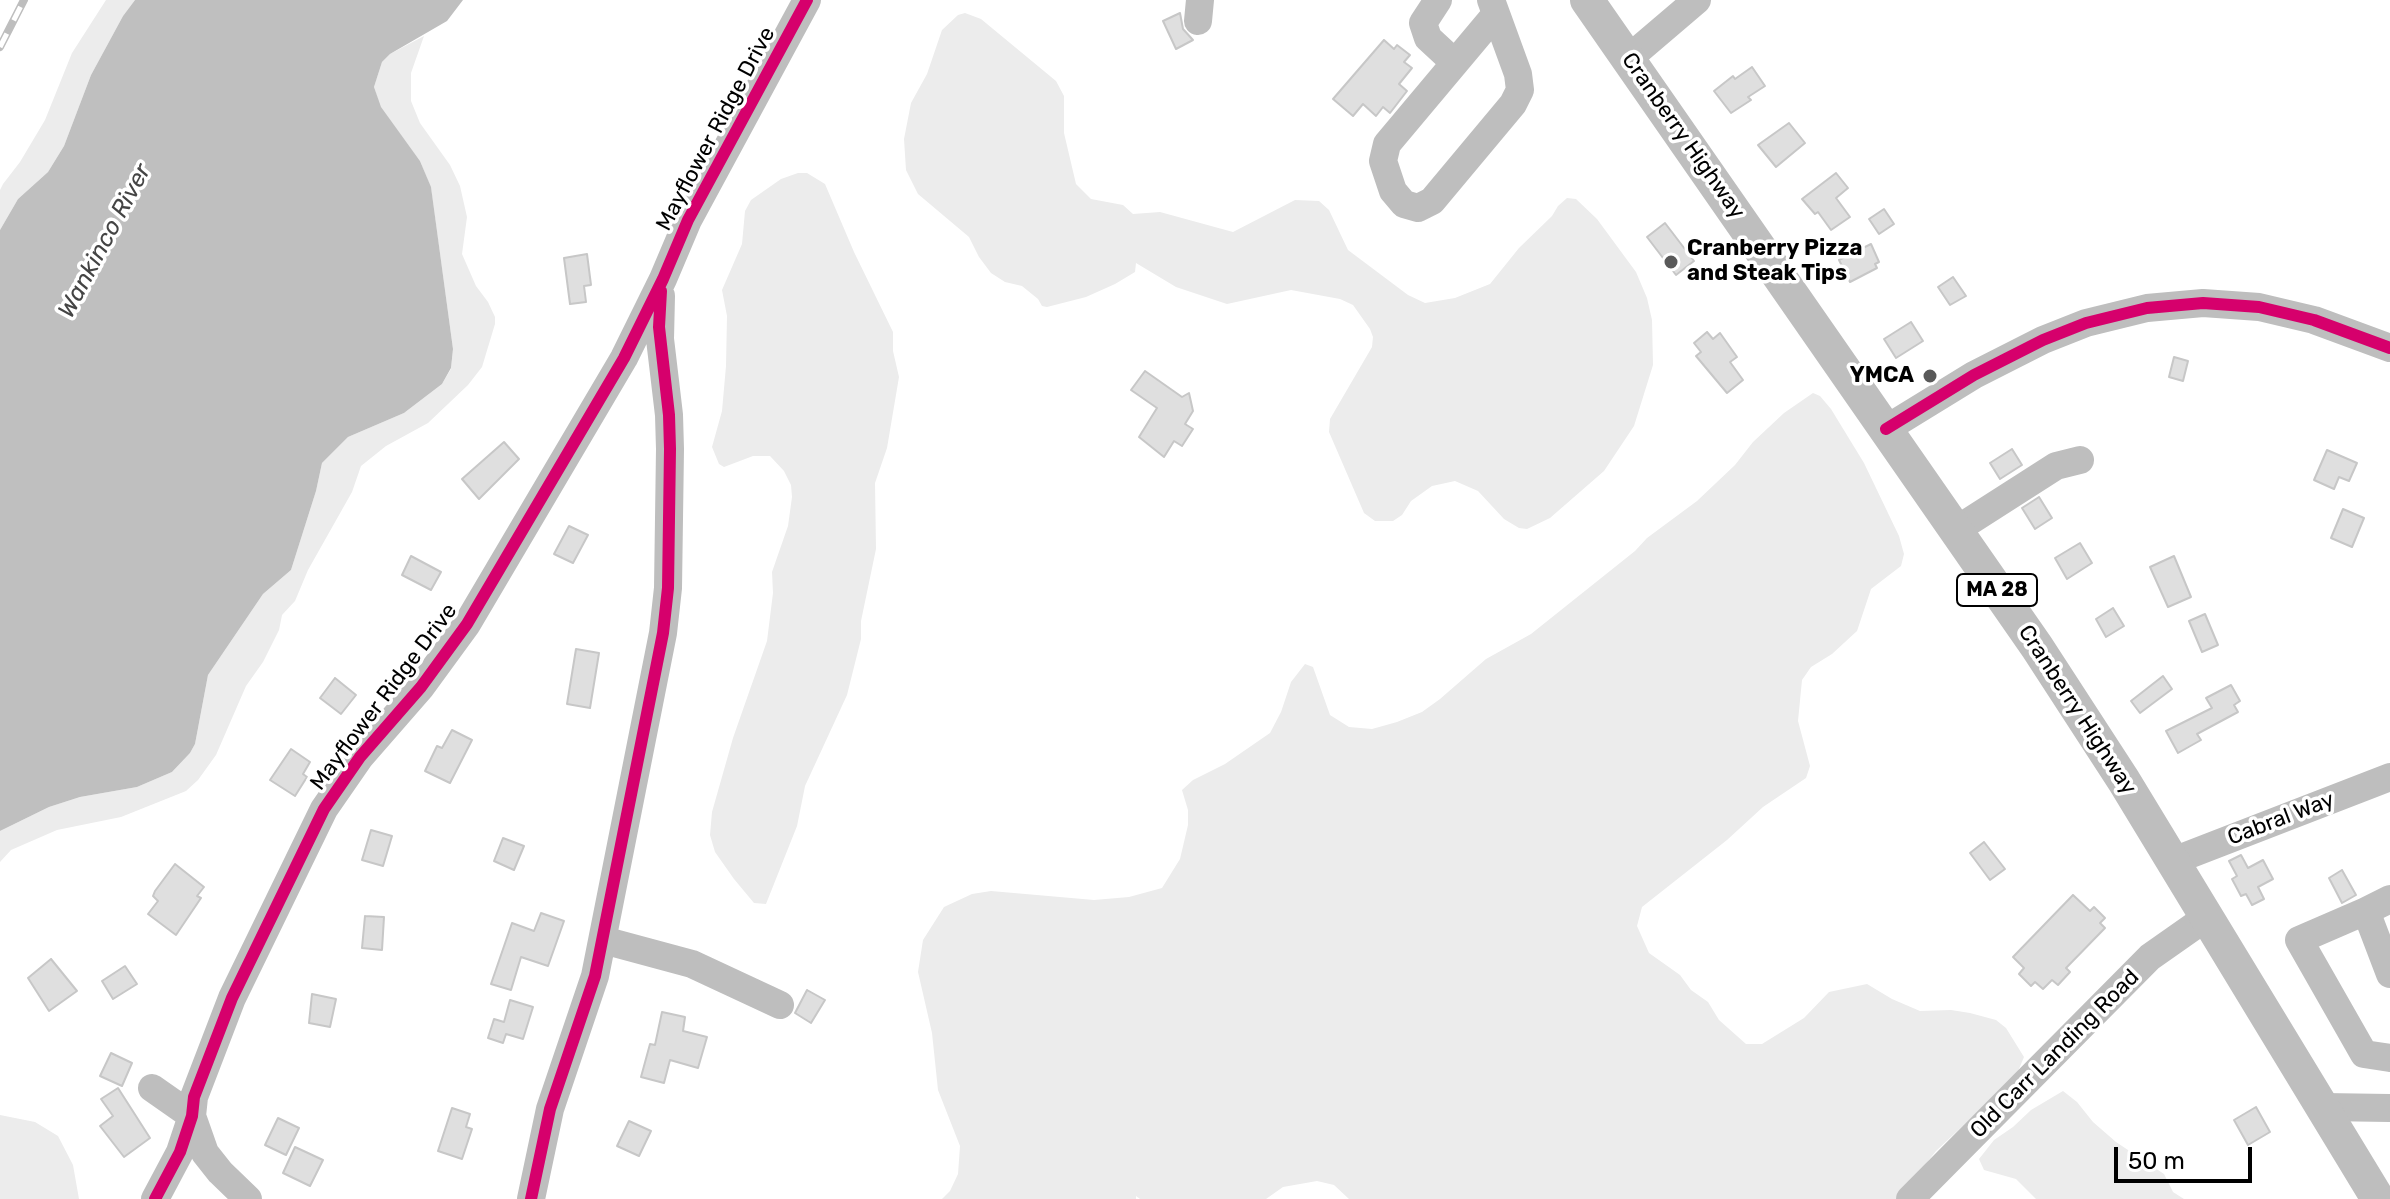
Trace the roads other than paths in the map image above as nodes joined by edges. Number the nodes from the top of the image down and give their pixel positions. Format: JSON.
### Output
{"nodes":[{"id":1,"x":807,"y":0,"type":"edge"},
{"id":2,"x":1438,"y":0,"type":"edge"},
{"id":3,"x":1587,"y":0,"type":"edge"},
{"id":4,"x":1697,"y":0,"type":"edge"},
{"id":5,"x":1494,"y":7,"type":"edge"},
{"id":6,"x":1629,"y":58,"type":"junction"},
{"id":7,"x":1455,"y":63,"type":"junction"},
{"id":8,"x":663,"y":279,"type":"junction"},
{"id":9,"x":2390,"y":348,"type":"edge"},
{"id":10,"x":1886,"y":429,"type":"junction"},
{"id":11,"x":2080,"y":460,"type":"dead end"},
{"id":12,"x":1956,"y":530,"type":"junction"},
{"id":13,"x":2390,"y":777,"type":"edge"},
{"id":14,"x":2173,"y":861,"type":"junction"},
{"id":15,"x":2378,"y":905,"type":"edge"},
{"id":16,"x":2207,"y":917,"type":"junction"},
{"id":17,"x":603,"y":940,"type":"junction"},
{"id":18,"x":2390,"y":974,"type":"edge"},
{"id":19,"x":780,"y":1005,"type":"dead end"},
{"id":20,"x":2390,"y":1058,"type":"edge"},
{"id":21,"x":152,"y":1088,"type":"dead end"},
{"id":22,"x":2323,"y":1107,"type":"junction"},
{"id":23,"x":2390,"y":1108,"type":"edge"},
{"id":24,"x":192,"y":1116,"type":"junction"},
{"id":25,"x":155,"y":1199,"type":"edge"},
{"id":26,"x":248,"y":1199,"type":"edge"},
{"id":27,"x":531,"y":1199,"type":"edge"},
{"id":28,"x":1910,"y":1199,"type":"edge"},
{"id":29,"x":2378,"y":1199,"type":"edge"}],
"edges":[{"from":1,"to":8,"type":"street","name":"Mayflower Ridge Drive"},
{"from":2,"to":7,"type":"street"},
{"from":3,"to":6,"type":"main road","name":"Cranberry Highway","number":"MA 28"},
{"from":4,"to":6,"type":"street"},
{"from":5,"to":7,"type":"street"},
{"from":5,"to":7,"type":"street"},
{"from":6,"to":10,"type":"main road","name":"Cranberry Highway","number":"MA 28"},
{"from":8,"to":17,"type":"street","name":"Mayflower Ridge Drive"},
{"from":8,"to":24,"type":"street","name":"Mayflower Ridge Drive"},
{"from":9,"to":10,"type":"street"},
{"from":10,"to":12,"type":"main road","name":"Cranberry Highway","number":"MA 28"},
{"from":11,"to":12,"type":"street"},
{"from":12,"to":14,"type":"main road","name":"Cranberry Highway","number":"MA 28"},
{"from":13,"to":14,"type":"street","name":"Cabral Way"},
{"from":14,"to":16,"type":"main road","name":"Cranberry Highway","number":"MA 28"},
{"from":15,"to":18,"type":"street"},
{"from":15,"to":20,"type":"street"},
{"from":16,"to":22,"type":"main road","name":"Cranberry Highway","number":"MA 28"},
{"from":16,"to":28,"type":"street","name":"Old Carr Landing Road"},
{"from":17,"to":19,"type":"street"},
{"from":17,"to":27,"type":"street","name":"Mayflower Ridge Drive"},
{"from":21,"to":24,"type":"street"},
{"from":22,"to":23,"type":"street"},
{"from":22,"to":29,"type":"main road","name":"Cranberry Highway","number":"MA 28"},
{"from":24,"to":25,"type":"street","name":"Mayflower Ridge Drive"},
{"from":24,"to":26,"type":"street"}]}
